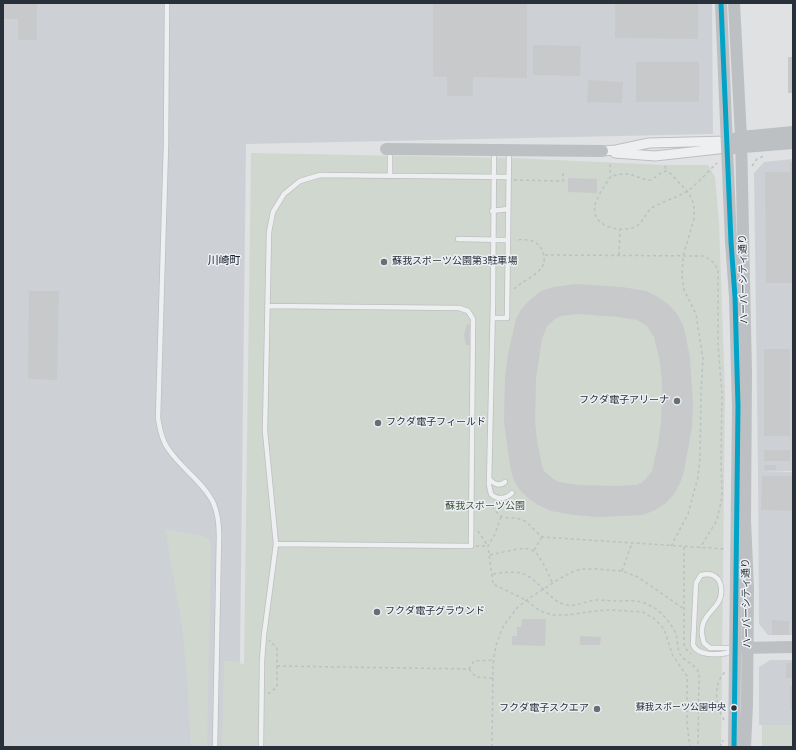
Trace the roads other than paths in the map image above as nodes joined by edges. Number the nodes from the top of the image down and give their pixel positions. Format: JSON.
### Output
{"nodes":[{"id":1,"x":167,"y":3,"type":"edge"},
{"id":2,"x":721,"y":3,"type":"edge"},
{"id":3,"x":734,"y":3,"type":"edge"},
{"id":4,"x":793,"y":132,"type":"edge"},
{"id":5,"x":740,"y":142,"type":"junction"},
{"id":6,"x":649,"y":143,"type":"junction"},
{"id":7,"x":793,"y":143,"type":"edge"},
{"id":8,"x":727,"y":144,"type":"junction"},
{"id":9,"x":388,"y":149,"type":"joint"},
{"id":10,"x":494,"y":150,"type":"junction"},
{"id":11,"x":509,"y":150,"type":"junction"},
{"id":12,"x":602,"y":151,"type":"junction"},
{"id":13,"x":649,"y":156,"type":"junction"},
{"id":14,"x":390,"y":175,"type":"junction"},
{"id":15,"x":494,"y":177,"type":"junction"},
{"id":16,"x":508,"y":178,"type":"junction"},
{"id":17,"x":508,"y":209,"type":"junction"},
{"id":18,"x":492,"y":211,"type":"junction"},
{"id":19,"x":458,"y":239,"type":"dead end"},
{"id":20,"x":494,"y":239,"type":"junction"},
{"id":21,"x":508,"y":240,"type":"junction"},
{"id":22,"x":267,"y":306,"type":"junction"},
{"id":23,"x":493,"y":318,"type":"junction"},
{"id":24,"x":489,"y":479,"type":"junction"},
{"id":25,"x":505,"y":482,"type":"dead end"},
{"id":26,"x":512,"y":493,"type":"dead end"},
{"id":27,"x":276,"y":544,"type":"junction"},
{"id":28,"x":793,"y":647,"type":"edge"},
{"id":29,"x":735,"y":648,"type":"junction"},
{"id":30,"x":748,"y":648,"type":"junction"},
{"id":31,"x":215,"y":747,"type":"edge"},
{"id":32,"x":260,"y":747,"type":"edge"},
{"id":33,"x":734,"y":747,"type":"edge"},
{"id":34,"x":745,"y":747,"type":"edge"}],
"edges":[{"from":1,"to":31,"type":"lane"},
{"from":2,"to":8,"type":"street","name":"ハーバーシティ通り"},
{"from":3,"to":5,"type":"street","name":"ハーバーシティ通り"},
{"from":4,"to":5,"type":"street"},
{"from":5,"to":7,"type":"street"},
{"from":5,"to":8,"type":"street"},
{"from":5,"to":30,"type":"street","name":"ハーバーシティ通り"},
{"from":6,"to":8,"type":"street"},
{"from":6,"to":12,"type":"street"},
{"from":6,"to":13,"type":"street"},
{"from":8,"to":13,"type":"street"},
{"from":8,"to":29,"type":"street","name":"ハーバーシティ通り"},
{"from":9,"to":10,"type":"street"},
{"from":9,"to":14,"type":"lane"},
{"from":10,"to":11,"type":"street"},
{"from":10,"to":15,"type":"lane"},
{"from":11,"to":12,"type":"street"},
{"from":11,"to":16,"type":"lane"},
{"from":12,"to":13,"type":"street"},
{"from":14,"to":15,"type":"lane"},
{"from":14,"to":22,"type":"lane"},
{"from":15,"to":16,"type":"lane"},
{"from":15,"to":18,"type":"lane"},
{"from":16,"to":17,"type":"lane"},
{"from":17,"to":18,"type":"lane"},
{"from":17,"to":21,"type":"lane"},
{"from":18,"to":20,"type":"lane"},
{"from":19,"to":20,"type":"lane"},
{"from":20,"to":21,"type":"lane"},
{"from":20,"to":23,"type":"lane"},
{"from":21,"to":23,"type":"lane"},
{"from":22,"to":27,"type":"lane"},
{"from":22,"to":27,"type":"lane"},
{"from":23,"to":24,"type":"lane"},
{"from":24,"to":25,"type":"lane"},
{"from":24,"to":26,"type":"lane"},
{"from":27,"to":32,"type":"lane"},
{"from":28,"to":30,"type":"street"},
{"from":29,"to":29,"type":"lane"},
{"from":29,"to":30,"type":"street"},
{"from":29,"to":33,"type":"street","name":"ハーバーシティ通り"},
{"from":30,"to":34,"type":"street","name":"ハーバーシティ通り"}]}
